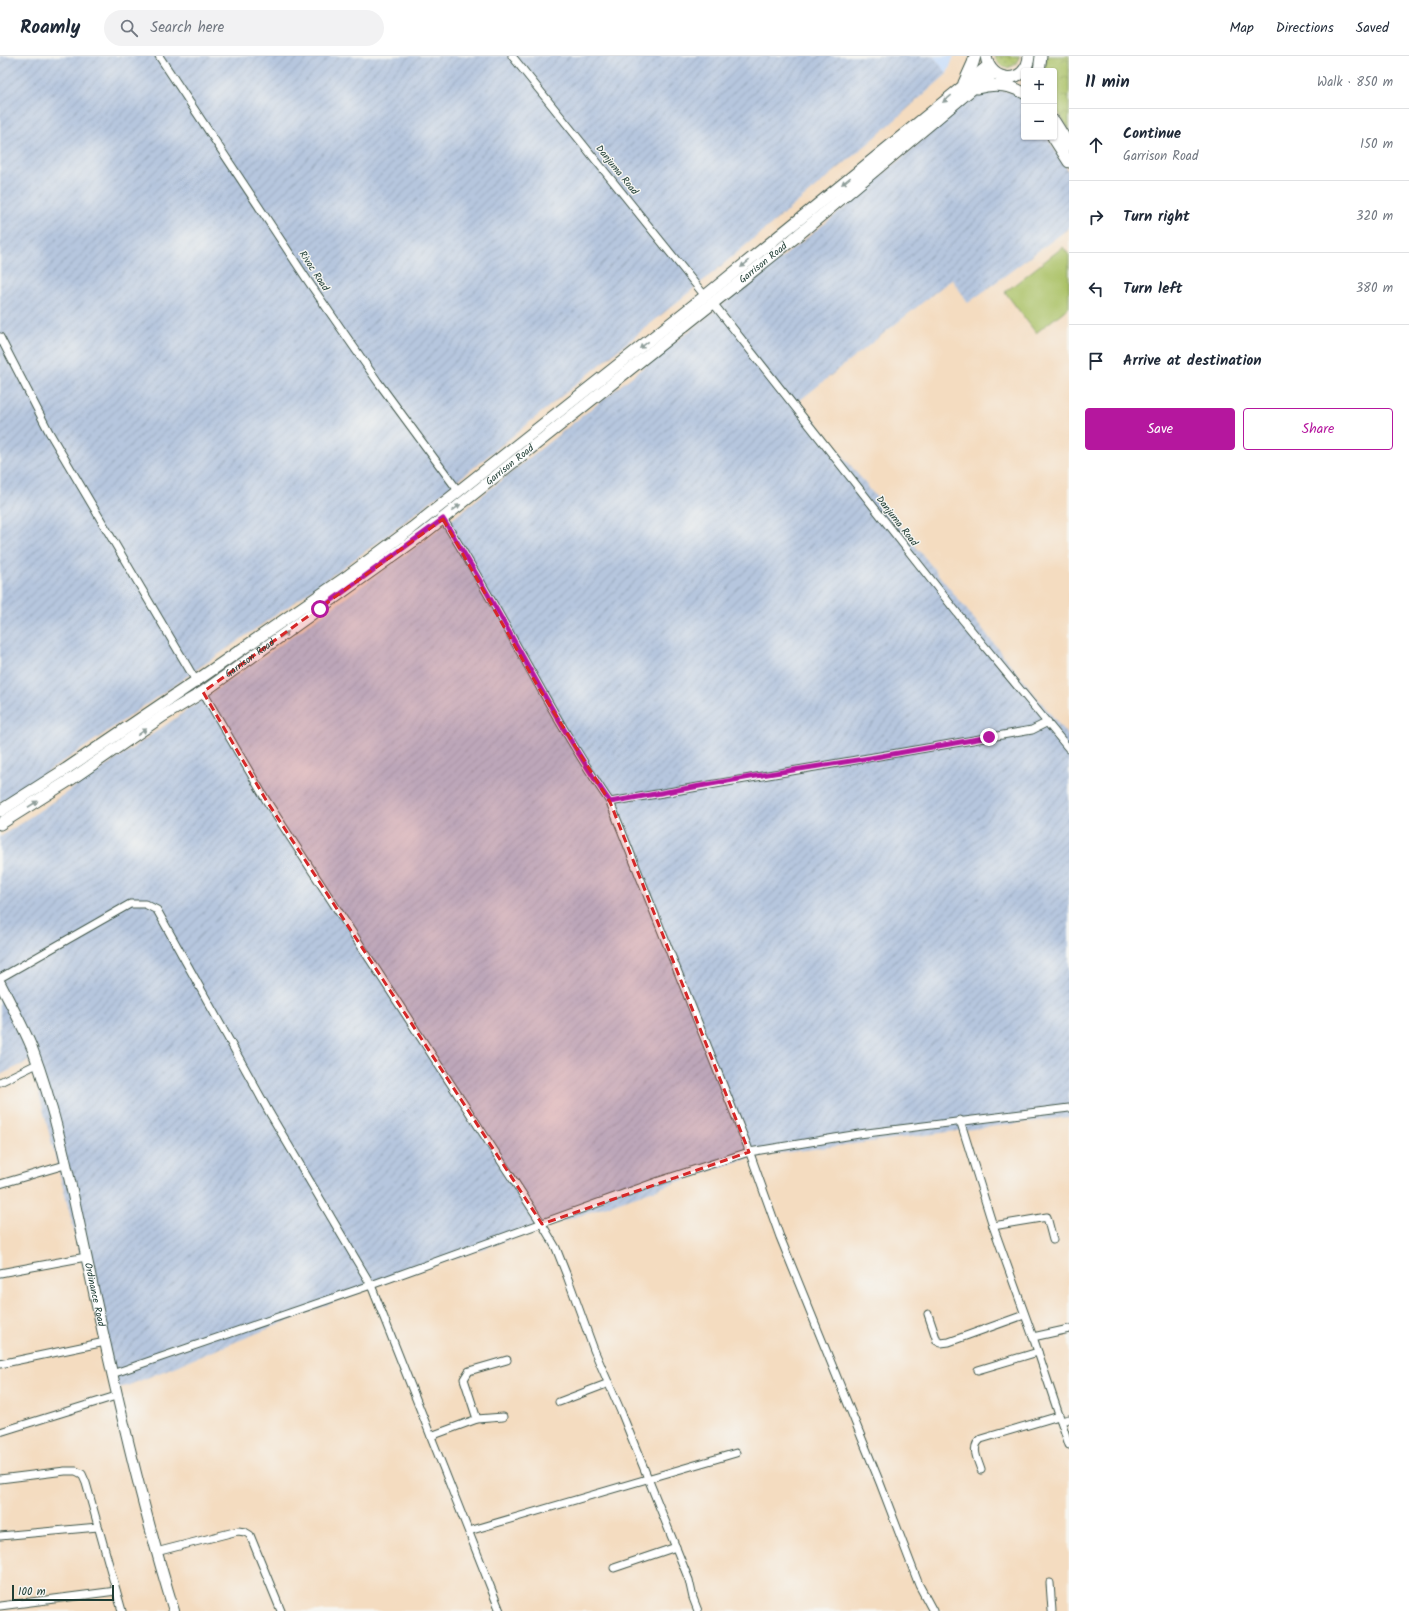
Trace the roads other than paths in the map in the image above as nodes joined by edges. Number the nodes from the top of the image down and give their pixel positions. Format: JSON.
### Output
{"nodes":[{"id":1,"x":159,"y":56,"type":"edge"},
{"id":2,"x":512,"y":56,"type":"edge"},
{"id":3,"x":975,"y":56,"type":"edge"},
{"id":4,"x":1029,"y":56,"type":"edge"},
{"id":5,"x":1041,"y":56,"type":"edge"},
{"id":6,"x":989,"y":65,"type":"edge"},
{"id":7,"x":1025,"y":68,"type":"edge"},
{"id":8,"x":1039,"y":68,"type":"edge"},
{"id":9,"x":1021,"y":73,"type":"edge"},
{"id":10,"x":967,"y":88,"type":"junction"},
{"id":11,"x":1021,"y":91,"type":"edge"},
{"id":12,"x":1057,"y":126,"type":"edge"},
{"id":13,"x":1055,"y":140,"type":"edge"},
{"id":14,"x":1069,"y":145,"type":"edge"},
{"id":15,"x":1069,"y":162,"type":"edge"},
{"id":16,"x":709,"y":300,"type":"junction"},
{"id":17,"x":0,"y":337,"type":"edge"},
{"id":18,"x":459,"y":492,"type":"junction"},
{"id":19,"x":443,"y":519,"type":"junction"},
{"id":20,"x":196,"y":682,"type":"junction"},
{"id":21,"x":203,"y":692,"type":"junction"},
{"id":22,"x":1048,"y":722,"type":"junction"},
{"id":23,"x":1069,"y":748,"type":"edge"},
{"id":24,"x":610,"y":802,"type":"junction"},
{"id":25,"x":0,"y":811,"type":"edge"},
{"id":26,"x":13,"y":817,"type":"junction"},
{"id":27,"x":0,"y":824,"type":"edge"},
{"id":28,"x":0,"y":829,"type":"edge"},
{"id":29,"x":0,"y":978,"type":"edge"},
{"id":30,"x":0,"y":983,"type":"edge"},
{"id":31,"x":37,"y":1064,"type":"junction"},
{"id":32,"x":0,"y":1082,"type":"edge"},
{"id":33,"x":1069,"y":1108,"type":"edge"},
{"id":34,"x":960,"y":1120,"type":"junction"},
{"id":35,"x":749,"y":1152,"type":"junction"},
{"id":36,"x":65,"y":1165,"type":"junction"},
{"id":37,"x":0,"y":1184,"type":"edge"},
{"id":38,"x":542,"y":1224,"type":"junction"},
{"id":39,"x":993,"y":1226,"type":"junction"},
{"id":40,"x":1054,"y":1240,"type":"dead end"},
{"id":41,"x":86,"y":1258,"type":"junction"},
{"id":42,"x":0,"y":1273,"type":"edge"},
{"id":43,"x":371,"y":1285,"type":"junction"},
{"id":44,"x":928,"y":1314,"type":"dead end"},
{"id":45,"x":1024,"y":1315,"type":"junction"},
{"id":46,"x":1069,"y":1329,"type":"edge"},
{"id":47,"x":1033,"y":1337,"type":"junction"},
{"id":48,"x":105,"y":1342,"type":"junction"},
{"id":49,"x":1038,"y":1352,"type":"junction"},
{"id":50,"x":507,"y":1360,"type":"dead end"},
{"id":51,"x":0,"y":1364,"type":"edge"},
{"id":52,"x":978,"y":1370,"type":"dead end"},
{"id":53,"x":112,"y":1374,"type":"junction"},
{"id":54,"x":609,"y":1383,"type":"junction"},
{"id":55,"x":116,"y":1396,"type":"junction"},
{"id":56,"x":559,"y":1402,"type":"dead end"},
{"id":57,"x":502,"y":1418,"type":"dead end"},
{"id":58,"x":1060,"y":1418,"type":"junction"},
{"id":59,"x":477,"y":1419,"type":"junction"},
{"id":60,"x":1069,"y":1419,"type":"edge"},
{"id":61,"x":0,"y":1432,"type":"edge"},
{"id":62,"x":431,"y":1436,"type":"junction"},
{"id":63,"x":1069,"y":1445,"type":"edge"},
{"id":64,"x":736,"y":1454,"type":"dead end"},
{"id":65,"x":981,"y":1470,"type":"dead end"},
{"id":66,"x":0,"y":1479,"type":"edge"},
{"id":67,"x":649,"y":1480,"type":"junction"},
{"id":68,"x":98,"y":1527,"type":"junction"},
{"id":69,"x":468,"y":1531,"type":"junction"},
{"id":70,"x":0,"y":1536,"type":"edge"},
{"id":71,"x":676,"y":1547,"type":"junction"},
{"id":72,"x":156,"y":1552,"type":"junction"},
{"id":73,"x":614,"y":1568,"type":"dead end"},
{"id":74,"x":1050,"y":1583,"type":"dead end"},
{"id":75,"x":116,"y":1591,"type":"junction"},
{"id":76,"x":0,"y":1606,"type":"edge"},
{"id":77,"x":122,"y":1611,"type":"edge"},
{"id":78,"x":174,"y":1611,"type":"edge"},
{"id":79,"x":281,"y":1611,"type":"edge"},
{"id":80,"x":500,"y":1611,"type":"edge"},
{"id":81,"x":698,"y":1611,"type":"edge"},
{"id":82,"x":933,"y":1611,"type":"edge"},
{"id":83,"x":1052,"y":1611,"type":"edge"}],
"edges":[{"from":1,"to":18,"type":"street","name":"Rivoc Road"},
{"from":2,"to":16,"type":"street","name":"Danjuma Road"},
{"from":3,"to":10,"type":"main road"},
{"from":4,"to":7,"type":"main road"},
{"from":5,"to":8,"type":"main road"},
{"from":6,"to":9,"type":"main road"},
{"from":6,"to":10,"type":"main road","name":"Garrison Road"},
{"from":10,"to":11,"type":"main road"},
{"from":10,"to":16,"type":"main road","name":"Garrison Road"},
{"from":12,"to":14,"type":"main road"},
{"from":13,"to":15,"type":"main road"},
{"from":16,"to":18,"type":"main road","name":"Garrison Road","one_way":true},
{"from":19,"to":16,"type":"main road","name":"Garrison Road","one_way":true},
{"from":16,"to":22,"type":"street","name":"Danjuma Road"},
{"from":17,"to":20,"type":"street"},
{"from":18,"to":20,"type":"main road","name":"Garrison Road"},
{"from":21,"to":19,"type":"main road","name":"Garrison Road","one_way":true},
{"from":19,"to":24,"type":"street"},
{"from":20,"to":25,"type":"main road","name":"Garrison Road"},
{"from":26,"to":21,"type":"main road","name":"Garrison Road","one_way":true},
{"from":21,"to":38,"type":"street"},
{"from":22,"to":23,"type":"street","name":"Danjuma Road"},
{"from":22,"to":24,"type":"street"},
{"from":24,"to":35,"type":"street"},
{"from":26,"to":27,"type":"main road","name":"Garrison Road"},
{"from":26,"to":28,"type":"main road"},
{"from":29,"to":43,"type":"street"},
{"from":30,"to":31,"type":"street","name":"Ordinance Road"},
{"from":31,"to":32,"type":"street"},
{"from":31,"to":36,"type":"street","name":"Ordinance Road"},
{"from":33,"to":34,"type":"street"},
{"from":34,"to":35,"type":"street"},
{"from":34,"to":39,"type":"street"},
{"from":35,"to":38,"type":"street"},
{"from":35,"to":82,"type":"street"},
{"from":36,"to":37,"type":"street"},
{"from":36,"to":41,"type":"street","name":"Ordinance Road"},
{"from":38,"to":43,"type":"street"},
{"from":38,"to":54,"type":"street"},
{"from":39,"to":40,"type":"street"},
{"from":39,"to":45,"type":"street"},
{"from":41,"to":42,"type":"street"},
{"from":41,"to":48,"type":"street","name":"Ordinance Road"},
{"from":43,"to":53,"type":"street"},
{"from":43,"to":62,"type":"street"},
{"from":44,"to":45,"type":"street"},
{"from":45,"to":47,"type":"street"},
{"from":46,"to":47,"type":"street"},
{"from":47,"to":49,"type":"street"},
{"from":48,"to":51,"type":"street"},
{"from":48,"to":53,"type":"street","name":"Ordinance Road"},
{"from":49,"to":52,"type":"street"},
{"from":49,"to":58,"type":"street"},
{"from":50,"to":59,"type":"street"},
{"from":53,"to":55,"type":"street","name":"Ordinance Road"},
{"from":54,"to":56,"type":"street"},
{"from":54,"to":67,"type":"street"},
{"from":55,"to":61,"type":"street"},
{"from":55,"to":72,"type":"street","name":"Ordinance Road"},
{"from":57,"to":59,"type":"street"},
{"from":58,"to":60,"type":"street"},
{"from":58,"to":63,"type":"street"},
{"from":58,"to":65,"type":"street"},
{"from":59,"to":62,"type":"street"},
{"from":62,"to":69,"type":"street"},
{"from":64,"to":67,"type":"street"},
{"from":66,"to":68,"type":"street"},
{"from":67,"to":69,"type":"street"},
{"from":67,"to":71,"type":"street"},
{"from":68,"to":70,"type":"street"},
{"from":68,"to":75,"type":"street"},
{"from":69,"to":80,"type":"street"},
{"from":71,"to":73,"type":"street"},
{"from":71,"to":81,"type":"street"},
{"from":72,"to":78,"type":"street","name":"Ordinance Road"},
{"from":72,"to":79,"type":"street"},
{"from":74,"to":83,"type":"street"},
{"from":75,"to":76,"type":"street"},
{"from":75,"to":77,"type":"street"}]}
